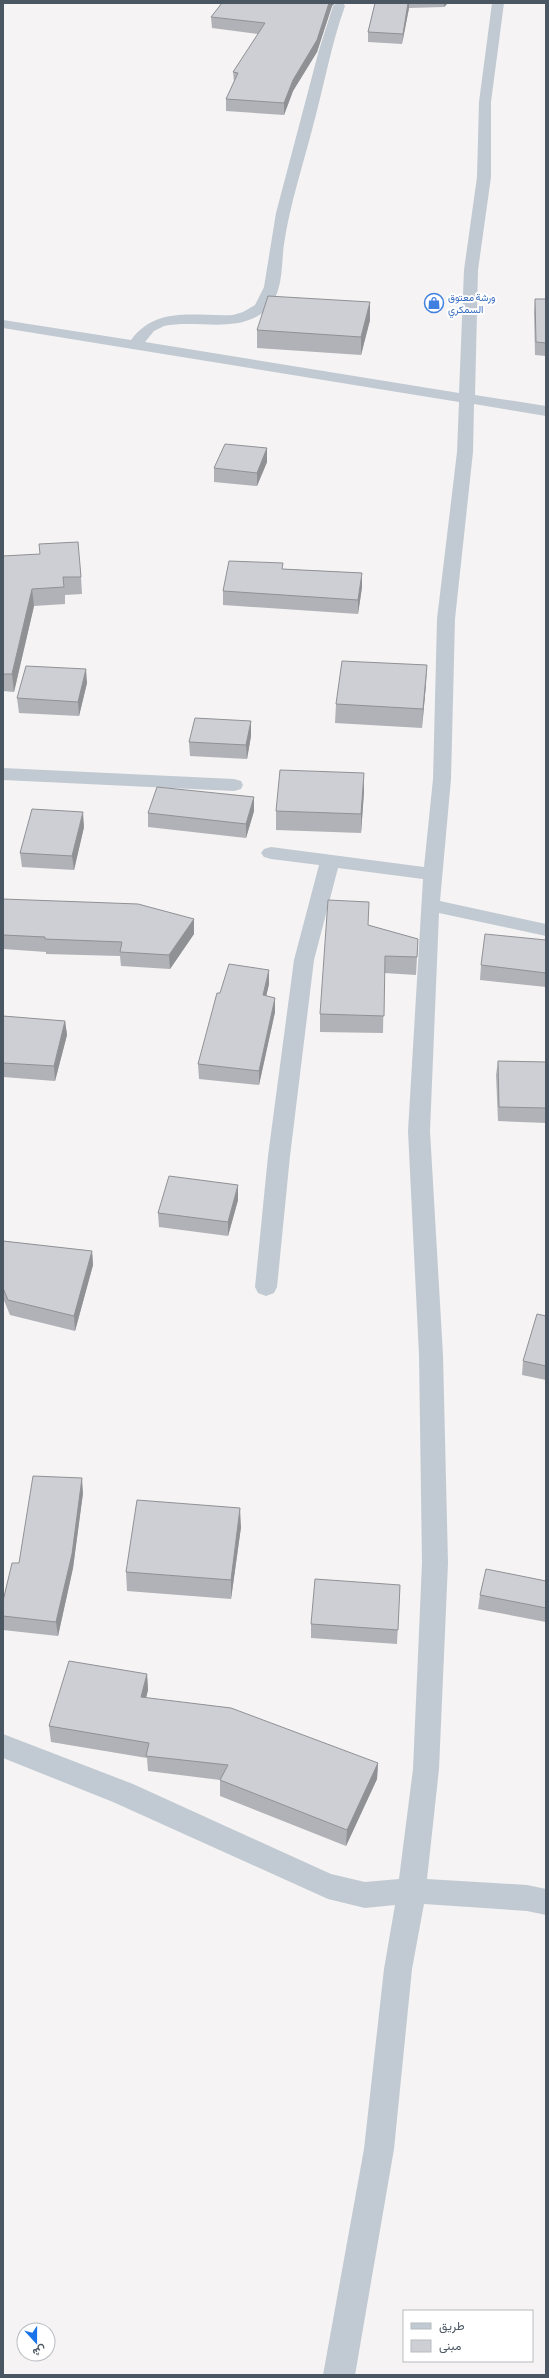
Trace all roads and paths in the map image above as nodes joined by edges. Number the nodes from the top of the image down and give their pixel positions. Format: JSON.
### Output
{"nodes":[{"id":1,"x":498,"y":3,"type":"edge"},
{"id":2,"x":339,"y":6,"type":"dead end"},
{"id":3,"x":3,"y":324,"type":"edge"},
{"id":4,"x":135,"y":345,"type":"junction"},
{"id":5,"x":467,"y":398,"type":"junction"},
{"id":6,"x":546,"y":411,"type":"edge"},
{"id":7,"x":3,"y":774,"type":"edge"},
{"id":8,"x":234,"y":785,"type":"dead end"},
{"id":9,"x":271,"y":853,"type":"dead end"},
{"id":10,"x":330,"y":860,"type":"junction"},
{"id":11,"x":433,"y":874,"type":"junction"},
{"id":12,"x":430,"y":905,"type":"junction"},
{"id":13,"x":546,"y":930,"type":"edge"},
{"id":14,"x":266,"y":1287,"type":"dead end"},
{"id":15,"x":3,"y":1746,"type":"edge"},
{"id":16,"x":412,"y":1891,"type":"junction"},
{"id":17,"x":546,"y":1902,"type":"edge"},
{"id":18,"x":339,"y":2375,"type":"edge"}],
"edges":[{"from":1,"to":5,"type":"street"},
{"from":2,"to":4,"type":"street"},
{"from":3,"to":4,"type":"street"},
{"from":4,"to":5,"type":"street"},
{"from":5,"to":6,"type":"street"},
{"from":5,"to":11,"type":"street"},
{"from":7,"to":8,"type":"street"},
{"from":9,"to":10,"type":"street"},
{"from":10,"to":11,"type":"street"},
{"from":10,"to":14,"type":"street"},
{"from":11,"to":12,"type":"street"},
{"from":12,"to":13,"type":"street"},
{"from":12,"to":16,"type":"street"},
{"from":15,"to":16,"type":"street"},
{"from":16,"to":17,"type":"street"},
{"from":16,"to":18,"type":"street"}]}
